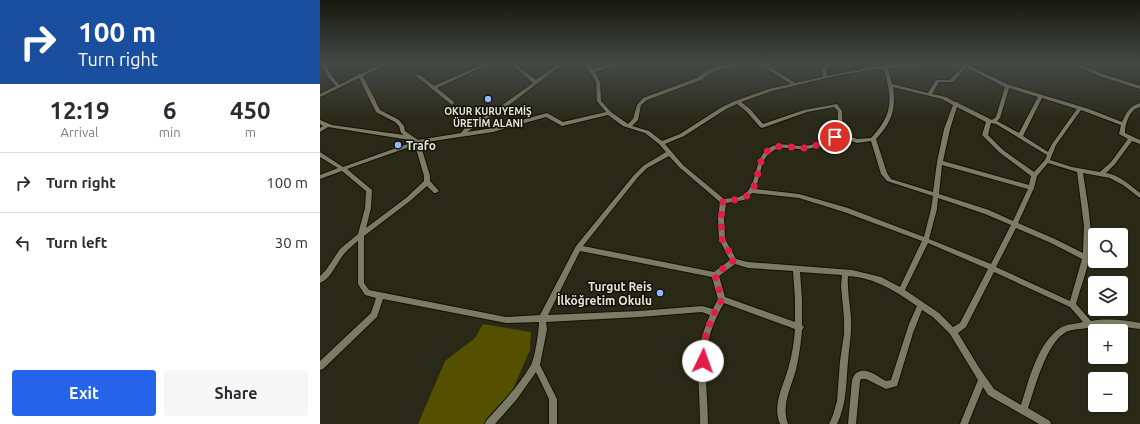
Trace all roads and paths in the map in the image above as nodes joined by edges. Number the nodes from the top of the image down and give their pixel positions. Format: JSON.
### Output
{"nodes":[{"id":1,"x":336,"y":83,"type":"edge"},
{"id":2,"x":345,"y":83,"type":"edge"},
{"id":3,"x":363,"y":83,"type":"edge"},
{"id":4,"x":427,"y":83,"type":"edge"},
{"id":5,"x":445,"y":83,"type":"edge"},
{"id":6,"x":534,"y":83,"type":"edge"},
{"id":7,"x":598,"y":83,"type":"edge"},
{"id":8,"x":689,"y":83,"type":"edge"},
{"id":9,"x":799,"y":83,"type":"edge"},
{"id":10,"x":937,"y":83,"type":"edge"},
{"id":11,"x":1001,"y":83,"type":"edge"},
{"id":12,"x":1126,"y":83,"type":"edge"},
{"id":13,"x":794,"y":84,"type":"joint"},
{"id":14,"x":890,"y":85,"type":"joint"},
{"id":15,"x":338,"y":86,"type":"junction"},
{"id":16,"x":1007,"y":86,"type":"junction"},
{"id":17,"x":434,"y":88,"type":"junction"},
{"id":18,"x":1140,"y":88,"type":"edge"},
{"id":19,"x":929,"y":95,"type":"junction"},
{"id":20,"x":320,"y":96,"type":"edge"},
{"id":21,"x":1040,"y":97,"type":"junction"},
{"id":22,"x":737,"y":102,"type":"junction"},
{"id":23,"x":452,"y":103,"type":"dead end"},
{"id":24,"x":956,"y":104,"type":"junction"},
{"id":25,"x":1140,"y":105,"type":"edge"},
{"id":26,"x":1080,"y":108,"type":"junction"},
{"id":27,"x":609,"y":113,"type":"junction"},
{"id":28,"x":991,"y":121,"type":"junction"},
{"id":29,"x":320,"y":122,"type":"edge"},
{"id":30,"x":1123,"y":124,"type":"junction"},
{"id":31,"x":328,"y":125,"type":"junction"},
{"id":32,"x":629,"y":126,"type":"junction"},
{"id":33,"x":320,"y":130,"type":"edge"},
{"id":34,"x":463,"y":135,"type":"junction"},
{"id":35,"x":1020,"y":136,"type":"junction"},
{"id":36,"x":840,"y":137,"type":"junction"},
{"id":37,"x":411,"y":138,"type":"junction"},
{"id":38,"x":1131,"y":138,"type":"junction"},
{"id":39,"x":873,"y":139,"type":"junction"},
{"id":40,"x":417,"y":142,"type":"junction"},
{"id":41,"x":1140,"y":142,"type":"edge"},
{"id":42,"x":661,"y":143,"type":"junction"},
{"id":43,"x":669,"y":153,"type":"junction"},
{"id":44,"x":320,"y":154,"type":"edge"},
{"id":45,"x":1048,"y":158,"type":"junction"},
{"id":46,"x":940,"y":162,"type":"junction"},
{"id":47,"x":343,"y":169,"type":"junction"},
{"id":48,"x":1080,"y":171,"type":"junction"},
{"id":49,"x":1101,"y":174,"type":"junction"},
{"id":50,"x":1034,"y":175,"type":"junction"},
{"id":51,"x":320,"y":177,"type":"edge"},
{"id":52,"x":427,"y":182,"type":"junction"},
{"id":53,"x":1031,"y":188,"type":"junction"},
{"id":54,"x":436,"y":191,"type":"dead end"},
{"id":55,"x":750,"y":191,"type":"junction"},
{"id":56,"x":935,"y":194,"type":"junction"},
{"id":57,"x":1140,"y":196,"type":"edge"},
{"id":58,"x":723,"y":201,"type":"junction"},
{"id":59,"x":1015,"y":224,"type":"junction"},
{"id":60,"x":361,"y":234,"type":"junction"},
{"id":61,"x":926,"y":240,"type":"junction"},
{"id":62,"x":578,"y":248,"type":"junction"},
{"id":63,"x":1086,"y":258,"type":"junction"},
{"id":64,"x":734,"y":260,"type":"junction"},
{"id":65,"x":796,"y":268,"type":"junction"},
{"id":66,"x":993,"y":268,"type":"junction"},
{"id":67,"x":844,"y":272,"type":"junction"},
{"id":68,"x":715,"y":275,"type":"junction"},
{"id":69,"x":320,"y":280,"type":"edge"},
{"id":70,"x":901,"y":291,"type":"junction"},
{"id":71,"x":380,"y":297,"type":"junction"},
{"id":72,"x":722,"y":299,"type":"junction"},
{"id":73,"x":921,"y":305,"type":"junction"},
{"id":74,"x":1072,"y":305,"type":"junction"},
{"id":75,"x":715,"y":313,"type":"junction"},
{"id":76,"x":542,"y":319,"type":"junction"},
{"id":77,"x":1088,"y":324,"type":"edge"},
{"id":78,"x":1090,"y":324,"type":"joint"},
{"id":79,"x":1140,"y":326,"type":"edge"},
{"id":80,"x":800,"y":327,"type":"junction"},
{"id":81,"x":953,"y":332,"type":"junction"},
{"id":82,"x":536,"y":365,"type":"junction"},
{"id":83,"x":320,"y":366,"type":"edge"},
{"id":84,"x":982,"y":380,"type":"junction"},
{"id":85,"x":1023,"y":410,"type":"junction"},
{"id":86,"x":489,"y":424,"type":"edge"},
{"id":87,"x":553,"y":424,"type":"edge"},
{"id":88,"x":704,"y":424,"type":"edge"},
{"id":89,"x":784,"y":424,"type":"edge"},
{"id":90,"x":833,"y":424,"type":"edge"},
{"id":91,"x":852,"y":424,"type":"edge"},
{"id":92,"x":964,"y":424,"type":"edge"},
{"id":93,"x":1047,"y":424,"type":"edge"}],
"edges":[{"from":1,"to":15,"type":"street"},
{"from":2,"to":15,"type":"street"},
{"from":3,"to":37,"type":"street"},
{"from":4,"to":17,"type":"street"},
{"from":5,"to":17,"type":"street"},
{"from":6,"to":34,"type":"street"},
{"from":7,"to":27,"type":"street"},
{"from":8,"to":32,"type":"street"},
{"from":9,"to":13,"type":"street"},
{"from":10,"to":19,"type":"street"},
{"from":11,"to":16,"type":"street"},
{"from":12,"to":18,"type":"street"},
{"from":13,"to":22,"type":"street"},
{"from":14,"to":19,"type":"street"},
{"from":14,"to":39,"type":"street"},
{"from":15,"to":20,"type":"street"},
{"from":16,"to":21,"type":"street"},
{"from":16,"to":28,"type":"street"},
{"from":17,"to":23,"type":"street"},
{"from":19,"to":24,"type":"street"},
{"from":21,"to":26,"type":"street"},
{"from":21,"to":35,"type":"street"},
{"from":22,"to":36,"type":"street"},
{"from":22,"to":42,"type":"street"},
{"from":24,"to":28,"type":"street"},
{"from":24,"to":46,"type":"street"},
{"from":25,"to":30,"type":"street"},
{"from":26,"to":30,"type":"street"},
{"from":26,"to":45,"type":"street"},
{"from":27,"to":32,"type":"street"},
{"from":27,"to":34,"type":"street"},
{"from":28,"to":35,"type":"street"},
{"from":28,"to":50,"type":"street"},
{"from":29,"to":31,"type":"street"},
{"from":30,"to":38,"type":"street"},
{"from":31,"to":33,"type":"street"},
{"from":31,"to":37,"type":"street"},
{"from":32,"to":42,"type":"street"},
{"from":34,"to":40,"type":"street"},
{"from":35,"to":45,"type":"street"},
{"from":36,"to":39,"type":"street"},
{"from":36,"to":55,"type":"street"},
{"from":37,"to":40,"type":"street"},
{"from":38,"to":41,"type":"street"},
{"from":38,"to":49,"type":"street"},
{"from":39,"to":56,"type":"street"},
{"from":40,"to":47,"type":"street"},
{"from":40,"to":52,"type":"street"},
{"from":42,"to":43,"type":"street"},
{"from":43,"to":58,"type":"street"},
{"from":43,"to":62,"type":"street"},
{"from":44,"to":47,"type":"street"},
{"from":45,"to":48,"type":"street"},
{"from":45,"to":50,"type":"street"},
{"from":46,"to":53,"type":"street"},
{"from":46,"to":56,"type":"street"},
{"from":47,"to":51,"type":"street"},
{"from":47,"to":60,"type":"street"},
{"from":48,"to":49,"type":"street"},
{"from":48,"to":63,"type":"street"},
{"from":49,"to":57,"type":"street"},
{"from":50,"to":53,"type":"street"},
{"from":52,"to":54,"type":"street"},
{"from":52,"to":60,"type":"street"},
{"from":53,"to":59,"type":"street"},
{"from":55,"to":58,"type":"street"},
{"from":55,"to":61,"type":"street"},
{"from":56,"to":59,"type":"street"},
{"from":56,"to":61,"type":"street"},
{"from":58,"to":64,"type":"street"},
{"from":59,"to":63,"type":"street"},
{"from":59,"to":66,"type":"street"},
{"from":60,"to":69,"type":"street"},
{"from":60,"to":71,"type":"street"},
{"from":61,"to":66,"type":"street"},
{"from":61,"to":70,"type":"street"},
{"from":62,"to":68,"type":"street"},
{"from":62,"to":76,"type":"street"},
{"from":63,"to":74,"type":"street"},
{"from":64,"to":65,"type":"street"},
{"from":64,"to":68,"type":"street"},
{"from":65,"to":67,"type":"street"},
{"from":65,"to":80,"type":"street"},
{"from":66,"to":74,"type":"street"},
{"from":66,"to":81,"type":"street"},
{"from":67,"to":70,"type":"street"},
{"from":67,"to":90,"type":"street"},
{"from":68,"to":72,"type":"street"},
{"from":70,"to":73,"type":"street"},
{"from":71,"to":76,"type":"street"},
{"from":71,"to":83,"type":"street"},
{"from":72,"to":75,"type":"street"},
{"from":72,"to":80,"type":"street"},
{"from":73,"to":81,"type":"street"},
{"from":73,"to":91,"type":"street"},
{"from":74,"to":78,"type":"street"},
{"from":75,"to":76,"type":"street"},
{"from":75,"to":88,"type":"street"},
{"from":76,"to":82,"type":"street"},
{"from":77,"to":85,"type":"street"},
{"from":78,"to":79,"type":"street"},
{"from":80,"to":89,"type":"street"},
{"from":81,"to":84,"type":"street"},
{"from":82,"to":86,"type":"street"},
{"from":82,"to":87,"type":"street"},
{"from":84,"to":85,"type":"street"},
{"from":84,"to":92,"type":"street"},
{"from":85,"to":93,"type":"street"}]}
